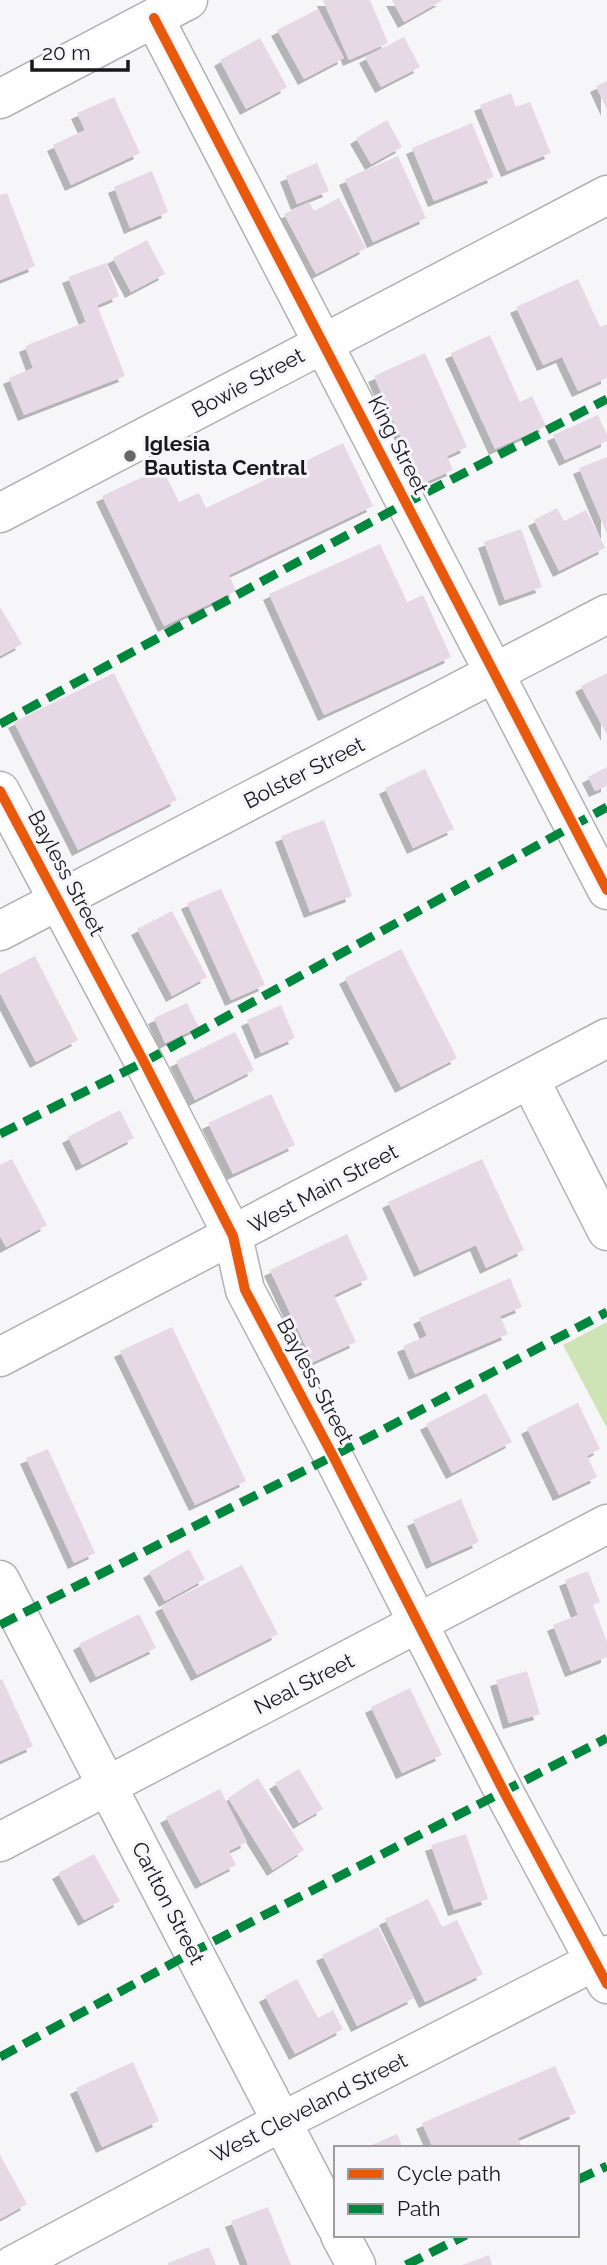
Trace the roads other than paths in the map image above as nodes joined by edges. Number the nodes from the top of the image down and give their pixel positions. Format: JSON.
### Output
{"nodes":[{"id":1,"x":188,"y":0,"type":"edge"},
{"id":2,"x":154,"y":18,"type":"junction"},
{"id":3,"x":0,"y":99,"type":"edge"},
{"id":4,"x":607,"y":195,"type":"edge"},
{"id":5,"x":324,"y":344,"type":"junction"},
{"id":6,"x":0,"y":513,"type":"edge"},
{"id":7,"x":607,"y":614,"type":"edge"},
{"id":8,"x":495,"y":674,"type":"junction"},
{"id":9,"x":0,"y":791,"type":"edge"},
{"id":10,"x":607,"y":890,"type":"edge"},
{"id":11,"x":59,"y":900,"type":"junction"},
{"id":12,"x":0,"y":931,"type":"edge"},
{"id":13,"x":607,"y":1038,"type":"edge"},
{"id":14,"x":530,"y":1080,"type":"junction"},
{"id":15,"x":607,"y":1231,"type":"edge"},
{"id":16,"x":233,"y":1236,"type":"junction"},
{"id":17,"x":0,"y":1357,"type":"edge"},
{"id":18,"x":607,"y":1524,"type":"edge"},
{"id":19,"x":0,"y":1580,"type":"edge"},
{"id":20,"x":418,"y":1625,"type":"junction"},
{"id":21,"x":107,"y":1785,"type":"junction"},
{"id":22,"x":0,"y":1842,"type":"edge"},
{"id":23,"x":603,"y":1967,"type":"edge"},
{"id":24,"x":281,"y":2122,"type":"junction"},
{"id":25,"x":334,"y":2222,"type":"edge"},
{"id":26,"x":342,"y":2237,"type":"edge"},
{"id":27,"x":13,"y":2265,"type":"edge"},
{"id":28,"x":356,"y":2265,"type":"edge"}],
"edges":[{"from":1,"to":2,"type":"street"},
{"from":2,"to":3,"type":"street"},
{"from":2,"to":5,"type":"street","name":"King Street"},
{"from":4,"to":5,"type":"street","name":"Bowie Street"},
{"from":5,"to":6,"type":"street","name":"Bowie Street"},
{"from":5,"to":8,"type":"street","name":"King Street"},
{"from":7,"to":8,"type":"street","name":"Bolster Street"},
{"from":8,"to":10,"type":"street","name":"King Street"},
{"from":8,"to":11,"type":"street","name":"Bolster Street"},
{"from":9,"to":11,"type":"street","name":"Bayless Street"},
{"from":11,"to":12,"type":"street","name":"Bolster Street"},
{"from":11,"to":16,"type":"street","name":"Bayless Street"},
{"from":13,"to":14,"type":"street","name":"West Main Street"},
{"from":14,"to":15,"type":"street"},
{"from":14,"to":16,"type":"street","name":"West Main Street"},
{"from":16,"to":17,"type":"street","name":"West Main Street"},
{"from":16,"to":20,"type":"street","name":"Bayless Street"},
{"from":18,"to":20,"type":"street","name":"Neal Street"},
{"from":19,"to":21,"type":"street","name":"Carlton Street"},
{"from":20,"to":21,"type":"street","name":"Neal Street"},
{"from":20,"to":23,"type":"street","name":"Bayless Street"},
{"from":21,"to":22,"type":"street","name":"Neal Street"},
{"from":21,"to":24,"type":"street","name":"Carlton Street"},
{"from":23,"to":24,"type":"street","name":"West Cleveland Street"},
{"from":24,"to":25,"type":"street","name":"Carlton Street"},
{"from":24,"to":27,"type":"street","name":"West Cleveland Street"},
{"from":26,"to":28,"type":"street"}]}
